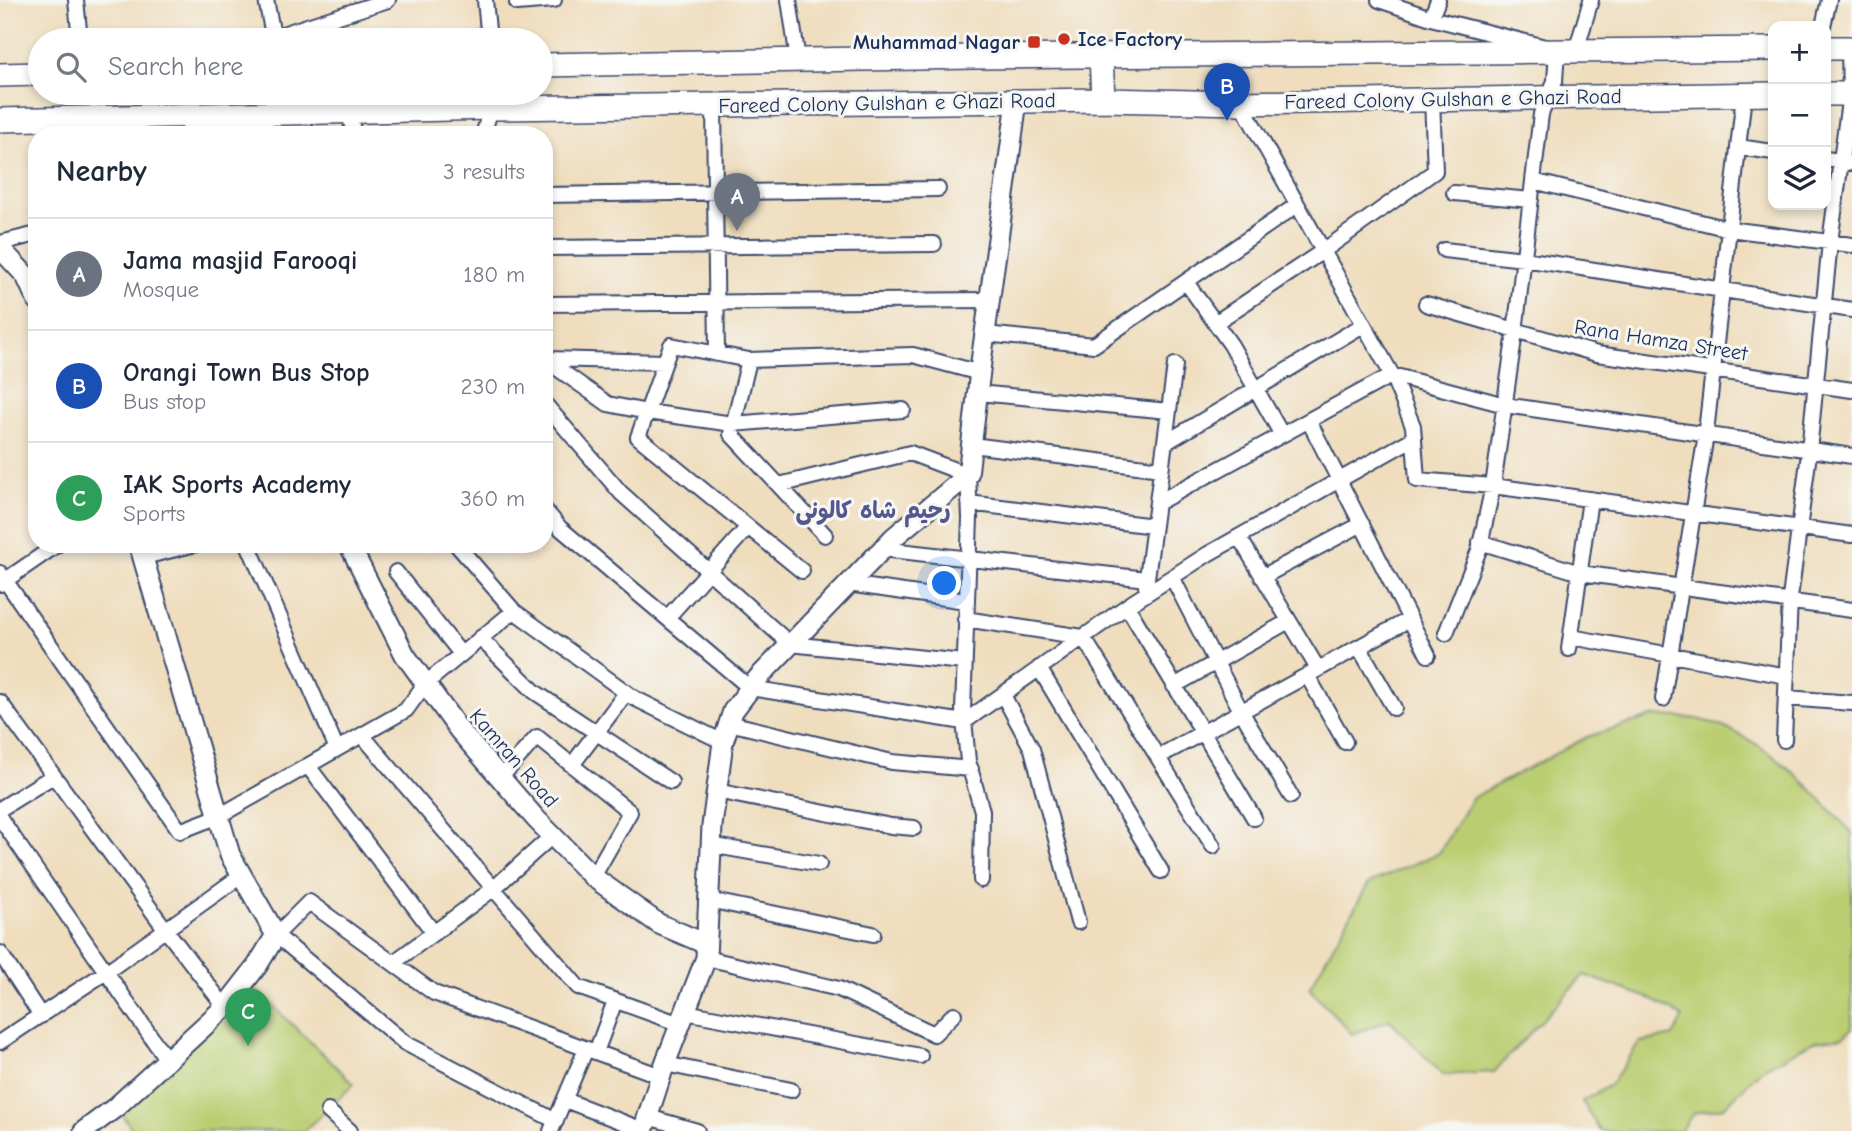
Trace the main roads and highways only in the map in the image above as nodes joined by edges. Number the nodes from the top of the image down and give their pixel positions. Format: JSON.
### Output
{"nodes":[{"id":1,"x":1831,"y":48,"type":"edge"},
{"id":2,"x":1851,"y":48,"type":"edge"},
{"id":3,"x":1768,"y":49,"type":"edge"},
{"id":4,"x":1101,"y":55,"type":"junction"},
{"id":5,"x":553,"y":65,"type":"edge"},
{"id":6,"x":28,"y":74,"type":"edge"},
{"id":7,"x":0,"y":75,"type":"edge"},
{"id":8,"x":1768,"y":94,"type":"edge"},
{"id":9,"x":1831,"y":94,"type":"edge"},
{"id":10,"x":1851,"y":94,"type":"edge"},
{"id":11,"x":1103,"y":100,"type":"junction"},
{"id":12,"x":553,"y":101,"type":"edge"},
{"id":13,"x":432,"y":105,"type":"edge"},
{"id":14,"x":0,"y":120,"type":"edge"},
{"id":15,"x":192,"y":125,"type":"edge"},
{"id":16,"x":96,"y":126,"type":"edge"}],
"edges":[{"from":1,"to":2,"type":"main road"},
{"from":3,"to":4,"type":"main road"},
{"from":4,"to":5,"type":"main road"},
{"from":4,"to":11,"type":"main road"},
{"from":6,"to":7,"type":"main road"},
{"from":8,"to":11,"type":"main road","name":"Fareed Colony Gulshan e Ghazi Road"},
{"from":9,"to":10,"type":"main road"},
{"from":11,"to":12,"type":"main road","name":"Fareed Colony Gulshan e Ghazi Road"},
{"from":13,"to":15,"type":"main road","name":"Fareed Colony Gulshan e Ghazi Road"},
{"from":14,"to":16,"type":"main road","name":"Fareed Colony Gulshan e Ghazi Road"},
{"from":15,"to":16,"type":"main road","name":"Fareed Colony Gulshan e Ghazi Road"}]}
